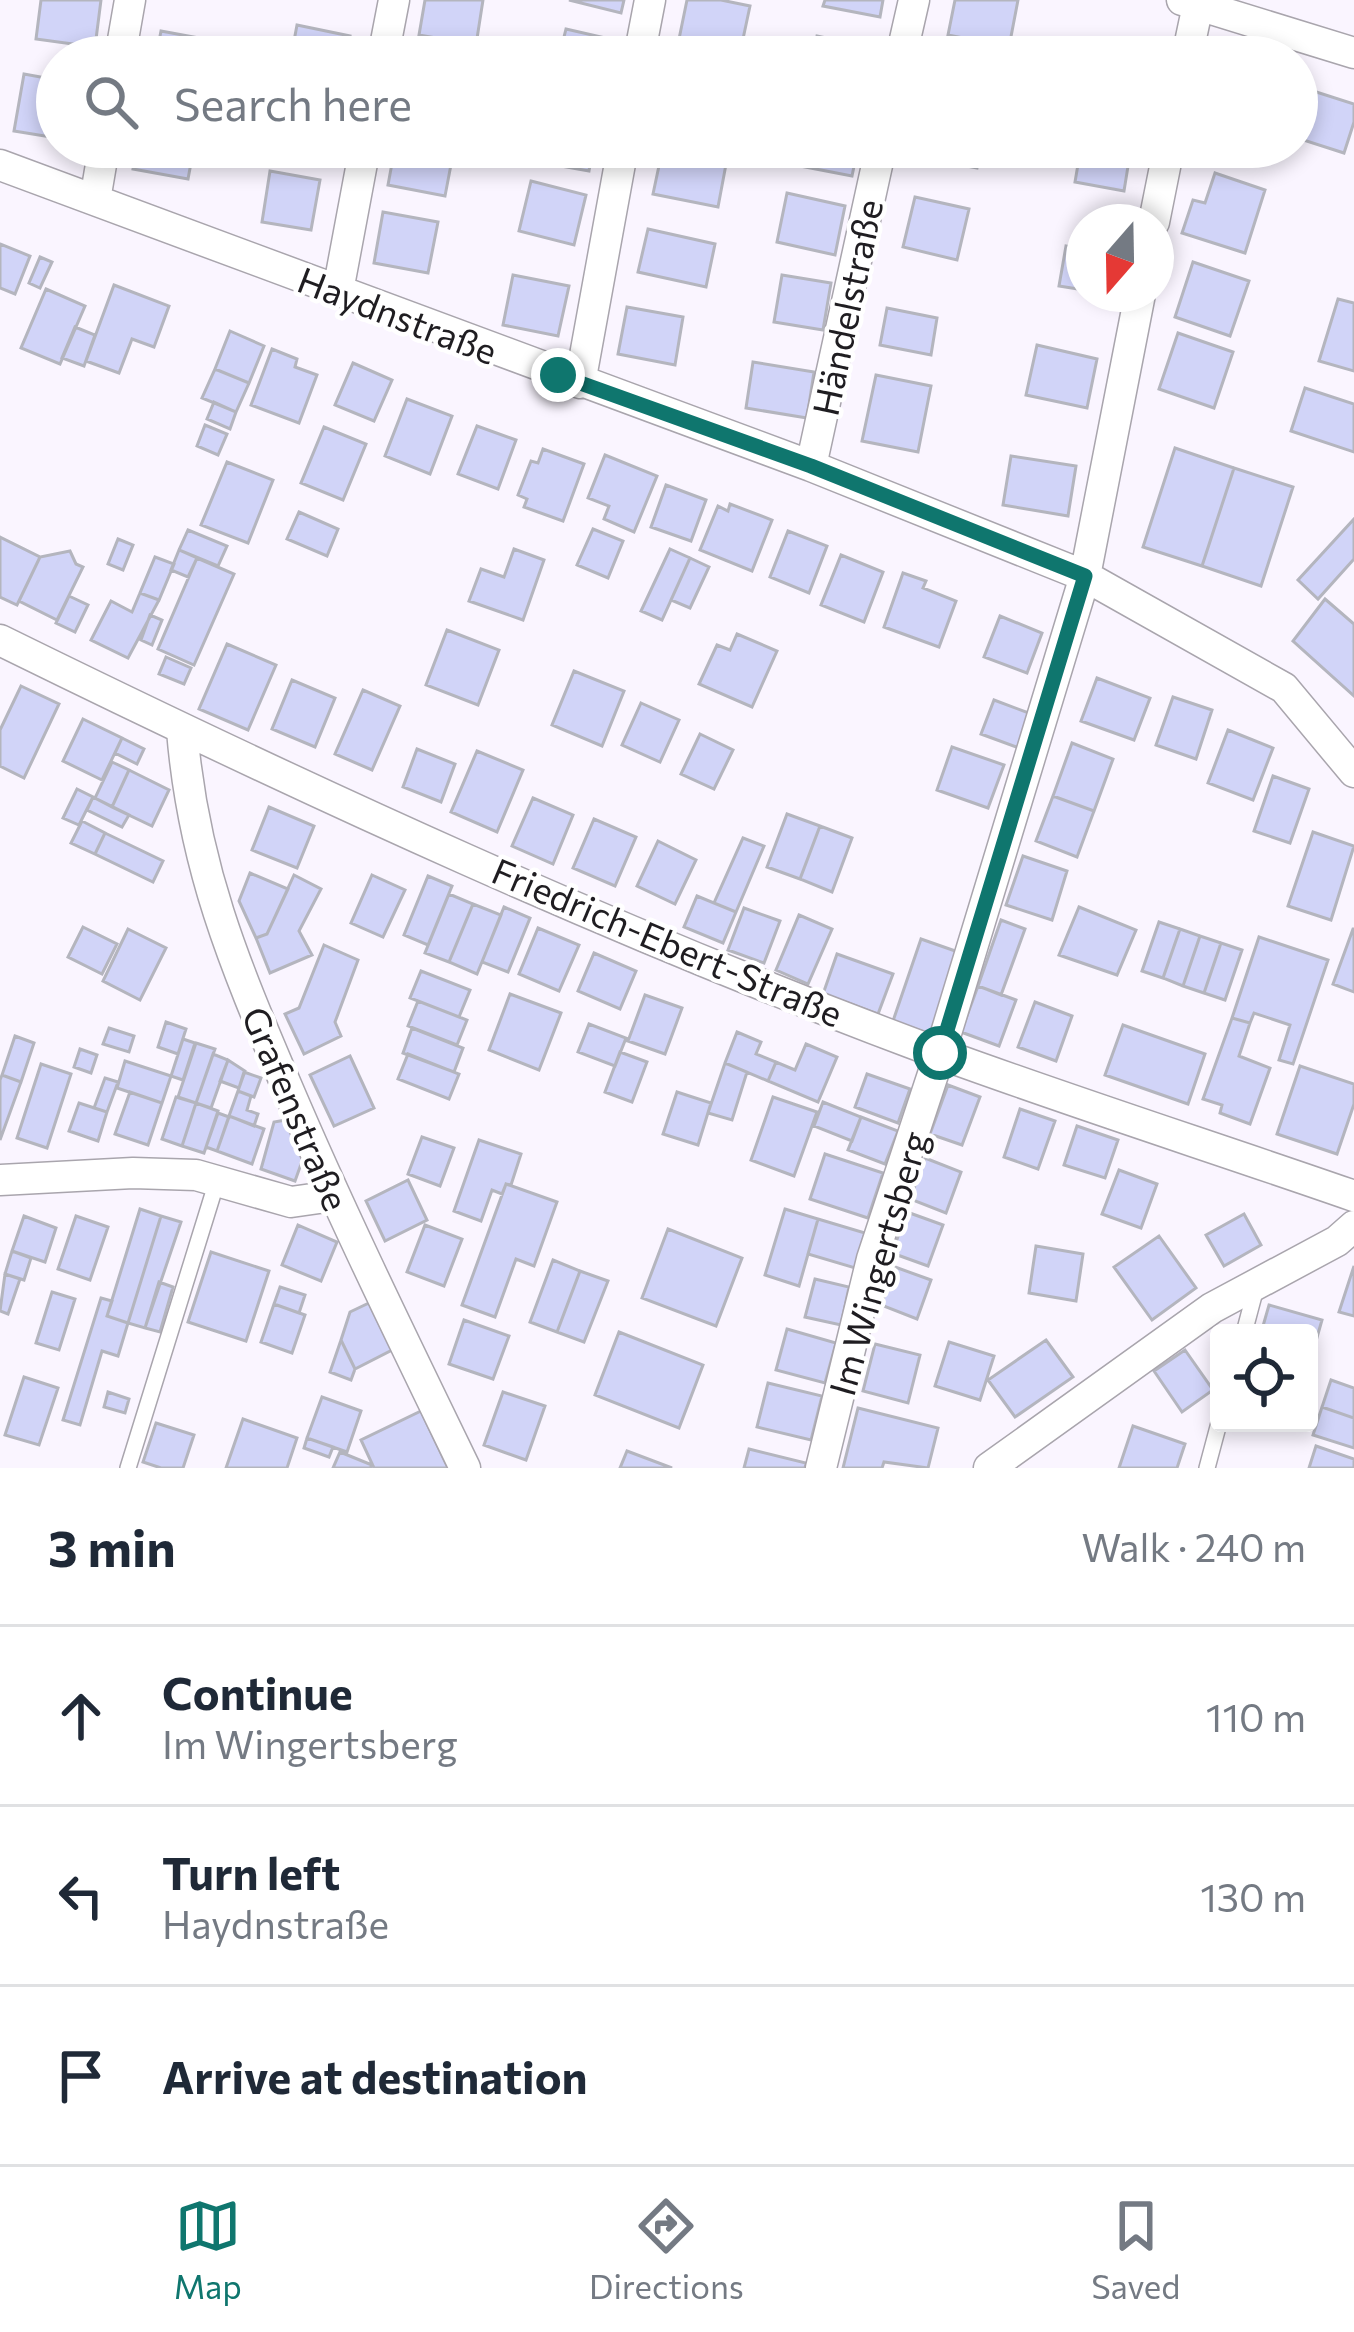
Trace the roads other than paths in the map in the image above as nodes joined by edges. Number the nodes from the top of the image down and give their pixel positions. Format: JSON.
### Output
{"nodes":[{"id":1,"x":130,"y":0,"type":"edge"},
{"id":2,"x":394,"y":0,"type":"edge"},
{"id":3,"x":650,"y":0,"type":"edge"},
{"id":4,"x":914,"y":0,"type":"edge"},
{"id":5,"x":1193,"y":2,"type":"edge"},
{"id":6,"x":124,"y":36,"type":"edge"},
{"id":7,"x":387,"y":36,"type":"edge"},
{"id":8,"x":643,"y":36,"type":"edge"},
{"id":9,"x":906,"y":36,"type":"edge"},
{"id":10,"x":1189,"y":36,"type":"edge"},
{"id":11,"x":1300,"y":36,"type":"edge"},
{"id":12,"x":1318,"y":42,"type":"edge"},
{"id":13,"x":1354,"y":53,"type":"edge"},
{"id":14,"x":0,"y":165,"type":"edge"},
{"id":15,"x":100,"y":168,"type":"edge"},
{"id":16,"x":361,"y":168,"type":"edge"},
{"id":17,"x":619,"y":168,"type":"edge"},
{"id":18,"x":876,"y":168,"type":"edge"},
{"id":19,"x":1165,"y":168,"type":"edge"},
{"id":20,"x":94,"y":200,"type":"junction"},
{"id":21,"x":1158,"y":204,"type":"edge"},
{"id":22,"x":338,"y":291,"type":"junction"},
{"id":23,"x":1136,"y":312,"type":"edge"},
{"id":24,"x":580,"y":383,"type":"junction"},
{"id":25,"x":811,"y":466,"type":"junction"},
{"id":26,"x":1085,"y":576,"type":"junction"},
{"id":27,"x":0,"y":640,"type":"edge"},
{"id":28,"x":182,"y":730,"type":"junction"},
{"id":29,"x":1354,"y":772,"type":"edge"},
{"id":30,"x":940,"y":1053,"type":"junction"},
{"id":31,"x":0,"y":1180,"type":"edge"},
{"id":32,"x":217,"y":1181,"type":"junction"},
{"id":33,"x":333,"y":1196,"type":"junction"},
{"id":34,"x":1354,"y":1196,"type":"edge"},
{"id":35,"x":1354,"y":1226,"type":"edge"},
{"id":36,"x":1258,"y":1282,"type":"junction"},
{"id":37,"x":1246,"y":1324,"type":"edge"},
{"id":38,"x":1217,"y":1432,"type":"edge"},
{"id":39,"x":128,"y":1468,"type":"edge"},
{"id":40,"x":465,"y":1468,"type":"edge"},
{"id":41,"x":820,"y":1468,"type":"edge"},
{"id":42,"x":989,"y":1468,"type":"edge"},
{"id":43,"x":1207,"y":1468,"type":"edge"}],
"edges":[{"from":1,"to":6,"type":"street"},
{"from":2,"to":7,"type":"street"},
{"from":3,"to":8,"type":"street"},
{"from":4,"to":9,"type":"street"},
{"from":5,"to":10,"type":"street"},
{"from":5,"to":11,"type":"street"},
{"from":12,"to":13,"type":"street"},
{"from":14,"to":20,"type":"street","name":"Haydnstraße"},
{"from":15,"to":20,"type":"street"},
{"from":16,"to":22,"type":"street"},
{"from":17,"to":24,"type":"street"},
{"from":18,"to":25,"type":"street","name":"Händelstraße"},
{"from":19,"to":21,"type":"street"},
{"from":20,"to":22,"type":"street","name":"Haydnstraße"},
{"from":22,"to":24,"type":"street","name":"Haydnstraße"},
{"from":23,"to":26,"type":"street","name":"Im Wingertsberg"},
{"from":24,"to":25,"type":"street","name":"Haydnstraße"},
{"from":25,"to":26,"type":"street","name":"Haydnstraße"},
{"from":26,"to":29,"type":"street","name":"Haydnstraße"},
{"from":26,"to":30,"type":"street","name":"Im Wingertsberg"},
{"from":27,"to":28,"type":"street","name":"Friedrich-Ebert-Straße"},
{"from":28,"to":30,"type":"street","name":"Friedrich-Ebert-Straße"},
{"from":28,"to":33,"type":"street","name":"Grafenstraße"},
{"from":30,"to":34,"type":"street","name":"Friedrich-Ebert-Straße"},
{"from":30,"to":41,"type":"street","name":"Im Wingertsberg"},
{"from":31,"to":32,"type":"street"},
{"from":32,"to":33,"type":"street"},
{"from":32,"to":39,"type":"lane"},
{"from":33,"to":40,"type":"street","name":"Grafenstraße"},
{"from":35,"to":36,"type":"street"},
{"from":36,"to":37,"type":"lane"},
{"from":36,"to":42,"type":"street"},
{"from":38,"to":43,"type":"lane"}]}
